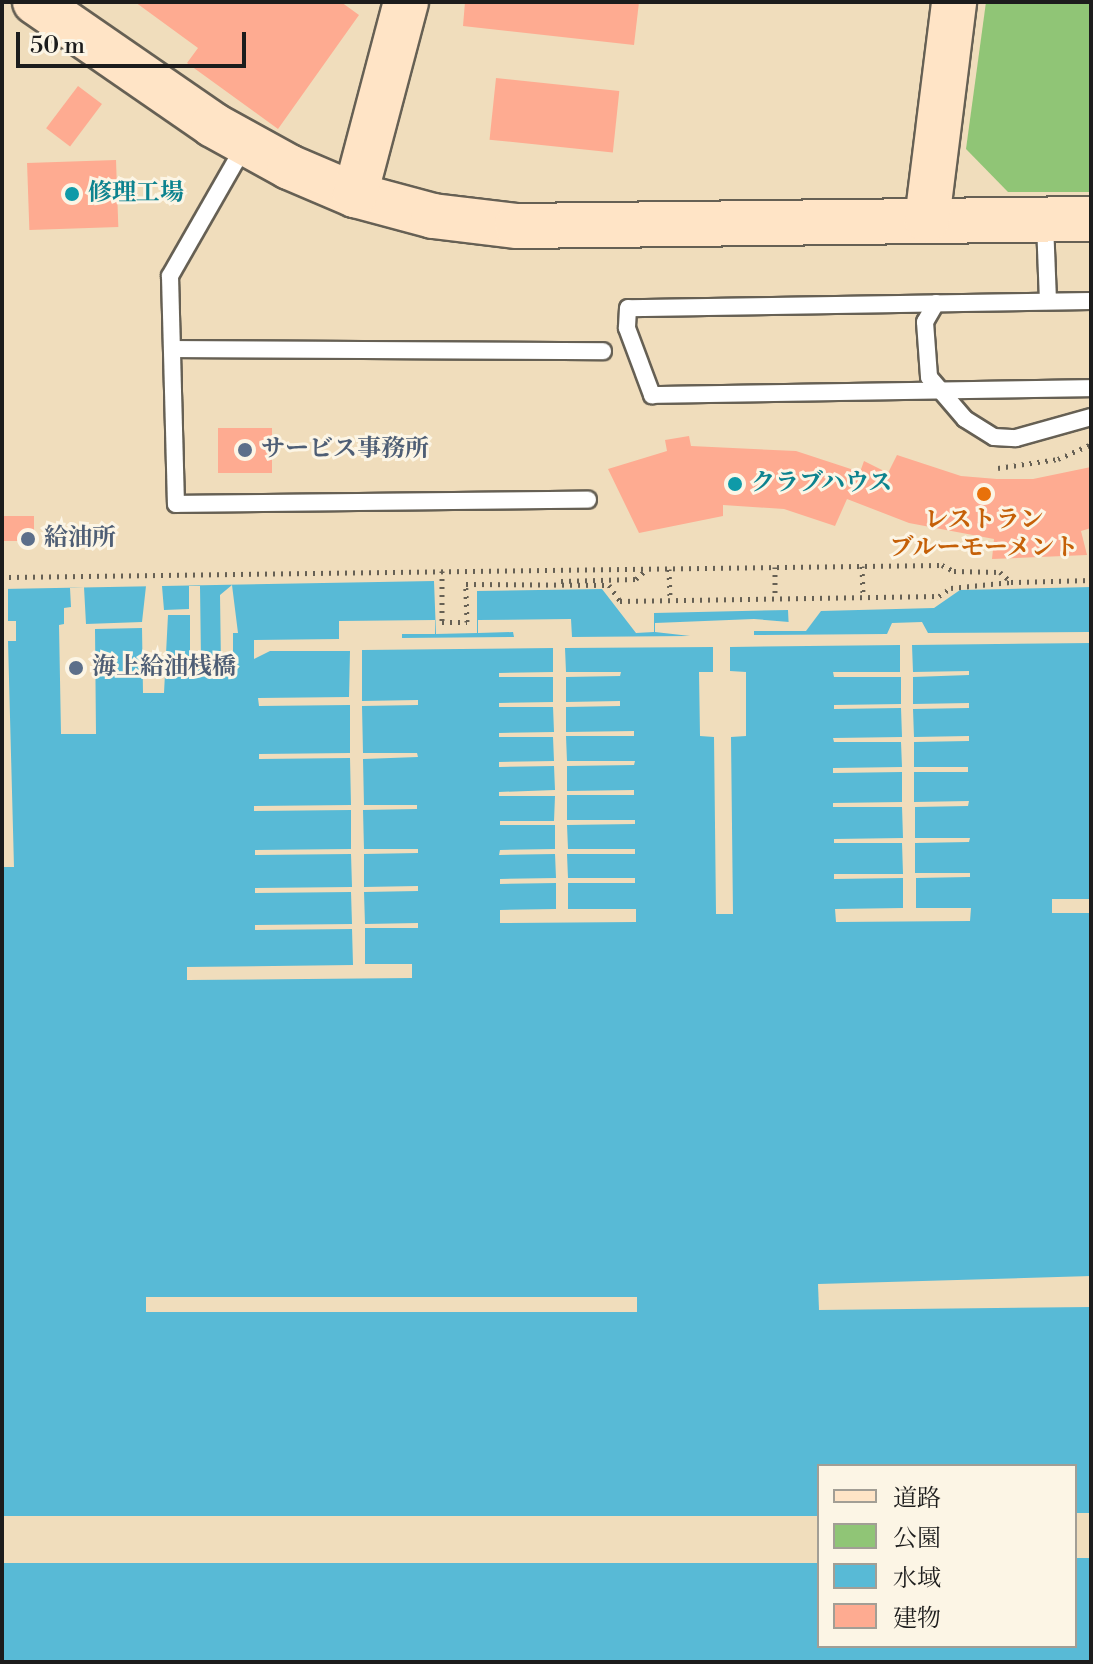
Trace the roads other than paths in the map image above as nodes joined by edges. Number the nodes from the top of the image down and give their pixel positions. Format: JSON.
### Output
{"nodes":[{"id":1,"x":35,"y":2,"type":"edge"},
{"id":2,"x":406,"y":2,"type":"edge"},
{"id":3,"x":954,"y":2,"type":"edge"},
{"id":4,"x":246,"y":144,"type":"junction"},
{"id":5,"x":355,"y":195,"type":"junction"},
{"id":6,"x":1045,"y":219,"type":"junction"},
{"id":7,"x":1091,"y":219,"type":"edge"},
{"id":8,"x":927,"y":220,"type":"junction"},
{"id":9,"x":1048,"y":301,"type":"junction"},
{"id":10,"x":1091,"y":301,"type":"edge"},
{"id":11,"x":936,"y":303,"type":"junction"},
{"id":12,"x":172,"y":349,"type":"junction"},
{"id":13,"x":603,"y":351,"type":"dead end"},
{"id":14,"x":1091,"y":388,"type":"edge"},
{"id":15,"x":936,"y":391,"type":"junction"},
{"id":16,"x":1091,"y":417,"type":"edge"},
{"id":17,"x":588,"y":500,"type":"dead end"}],
"edges":[{"from":1,"to":4,"type":"street"},
{"from":2,"to":5,"type":"street"},
{"from":3,"to":8,"type":"street"},
{"from":4,"to":5,"type":"street"},
{"from":4,"to":12,"type":"lane"},
{"from":5,"to":8,"type":"street"},
{"from":6,"to":7,"type":"street"},
{"from":6,"to":8,"type":"street"},
{"from":6,"to":9,"type":"lane"},
{"from":9,"to":10,"type":"lane"},
{"from":9,"to":11,"type":"lane"},
{"from":11,"to":15,"type":"lane"},
{"from":11,"to":15,"type":"lane"},
{"from":12,"to":13,"type":"lane"},
{"from":12,"to":17,"type":"lane"},
{"from":14,"to":15,"type":"lane"},
{"from":15,"to":16,"type":"lane"}]}
